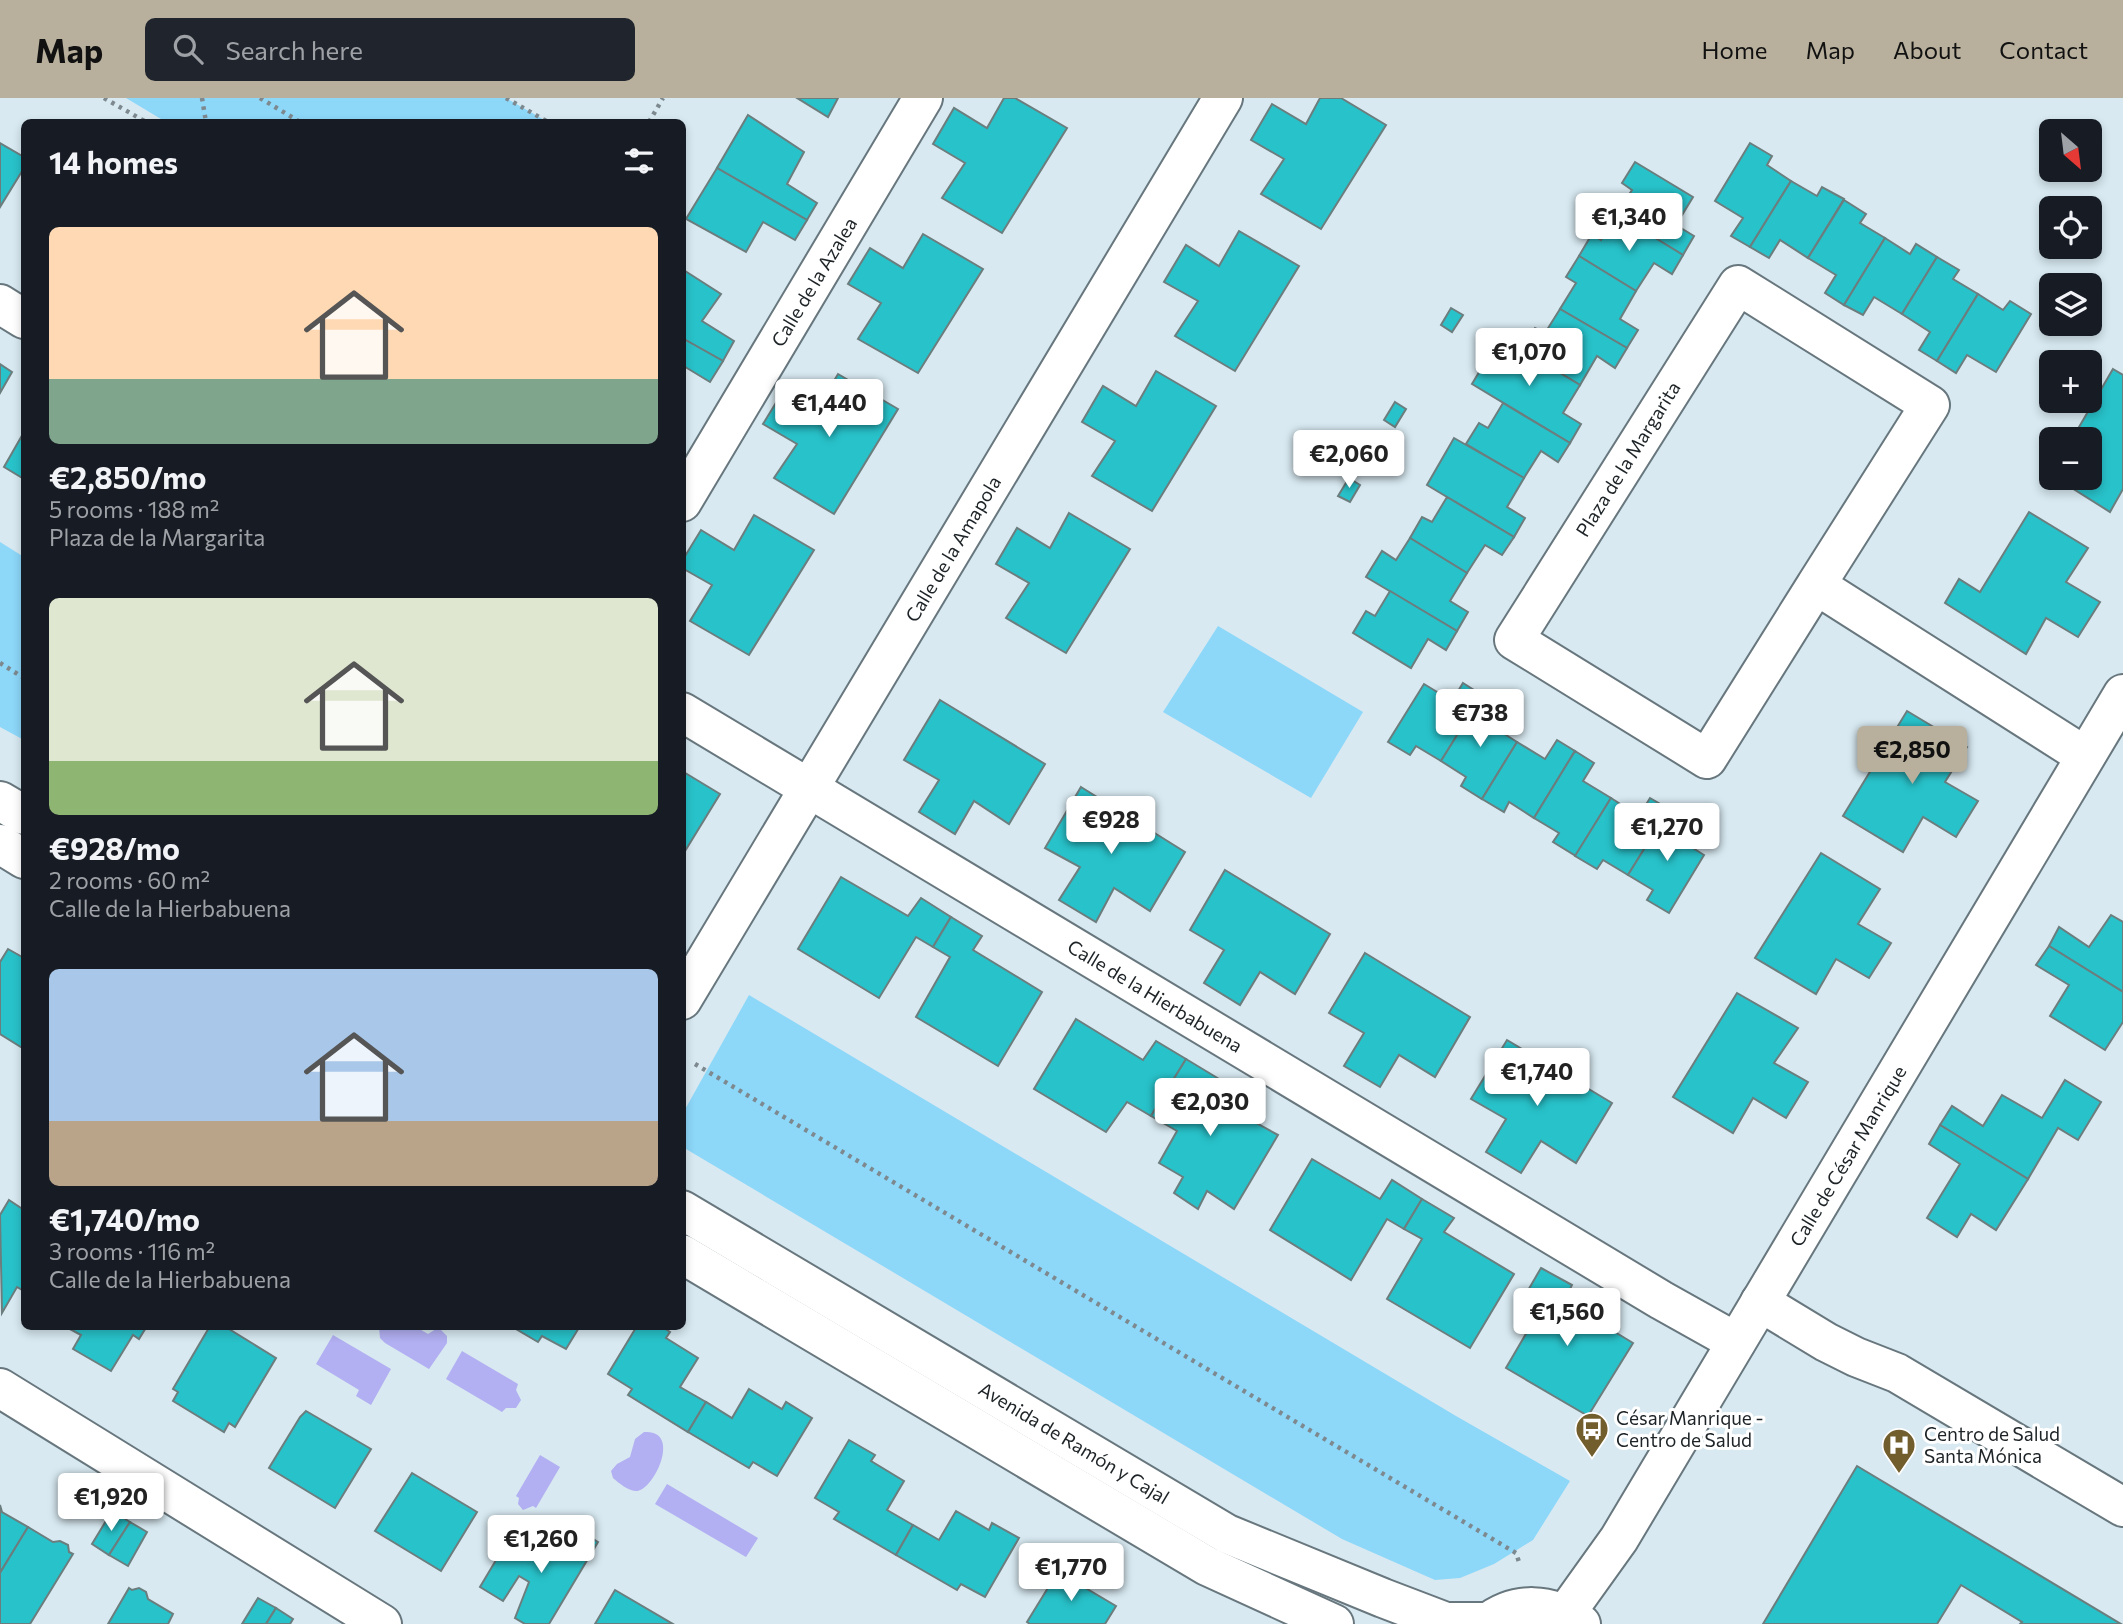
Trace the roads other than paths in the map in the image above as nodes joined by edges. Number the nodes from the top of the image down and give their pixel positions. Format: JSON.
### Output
{"nodes":[{"id":1,"x":923,"y":98,"type":"edge"},
{"id":2,"x":1223,"y":98,"type":"edge"},
{"id":3,"x":0,"y":304,"type":"edge"},
{"id":4,"x":21,"y":316,"type":"edge"},
{"id":5,"x":686,"y":495,"type":"edge"},
{"id":6,"x":1816,"y":585,"type":"junction"},
{"id":7,"x":2123,"y":694,"type":"edge"},
{"id":8,"x":686,"y":714,"type":"edge"},
{"id":9,"x":2085,"y":756,"type":"junction"},
{"id":10,"x":810,"y":789,"type":"junction"},
{"id":11,"x":0,"y":801,"type":"edge"},
{"id":12,"x":21,"y":813,"type":"edge"},
{"id":13,"x":0,"y":844,"type":"edge"},
{"id":14,"x":21,"y":857,"type":"edge"},
{"id":15,"x":686,"y":993,"type":"edge"},
{"id":16,"x":686,"y":1212,"type":"edge"},
{"id":17,"x":686,"y":1256,"type":"edge"},
{"id":18,"x":1760,"y":1302,"type":"junction"},
{"id":19,"x":1736,"y":1342,"type":"junction"},
{"id":20,"x":5,"y":1394,"type":"edge"},
{"id":21,"x":2123,"y":1507,"type":"edge"},
{"id":22,"x":1574,"y":1619,"type":"edge"},
{"id":23,"x":1487,"y":1623,"type":"edge"},
{"id":24,"x":382,"y":1624,"type":"edge"},
{"id":25,"x":1334,"y":1624,"type":"edge"}],
"edges":[{"from":1,"to":5,"type":"street","name":"Calle de la Azalea"},
{"from":2,"to":10,"type":"street","name":"Calle de la Amapola"},
{"from":3,"to":4,"type":"street"},
{"from":6,"to":6,"type":"street","name":"Plaza de la Margarita"},
{"from":6,"to":9,"type":"street"},
{"from":7,"to":9,"type":"street","name":"Calle de César Manrique"},
{"from":8,"to":10,"type":"street","name":"Calle de la Hierbabuena"},
{"from":9,"to":18,"type":"street","name":"Calle de César Manrique"},
{"from":10,"to":15,"type":"street","name":"Calle de la Amapola"},
{"from":10,"to":19,"type":"street","name":"Calle de la Hierbabuena"},
{"from":11,"to":12,"type":"street"},
{"from":13,"to":14,"type":"street"},
{"from":16,"to":23,"type":"street","name":"Avenida de Ramón y Cajal"},
{"from":17,"to":25,"type":"street","name":"Avenida de Ramón y Cajal"},
{"from":18,"to":19,"type":"street","name":"Calle de César Manrique"},
{"from":18,"to":21,"type":"street"},
{"from":19,"to":22,"type":"street","name":"Calle de César Manrique"},
{"from":20,"to":24,"type":"street"},
{"from":22,"to":23,"type":"street"}]}
